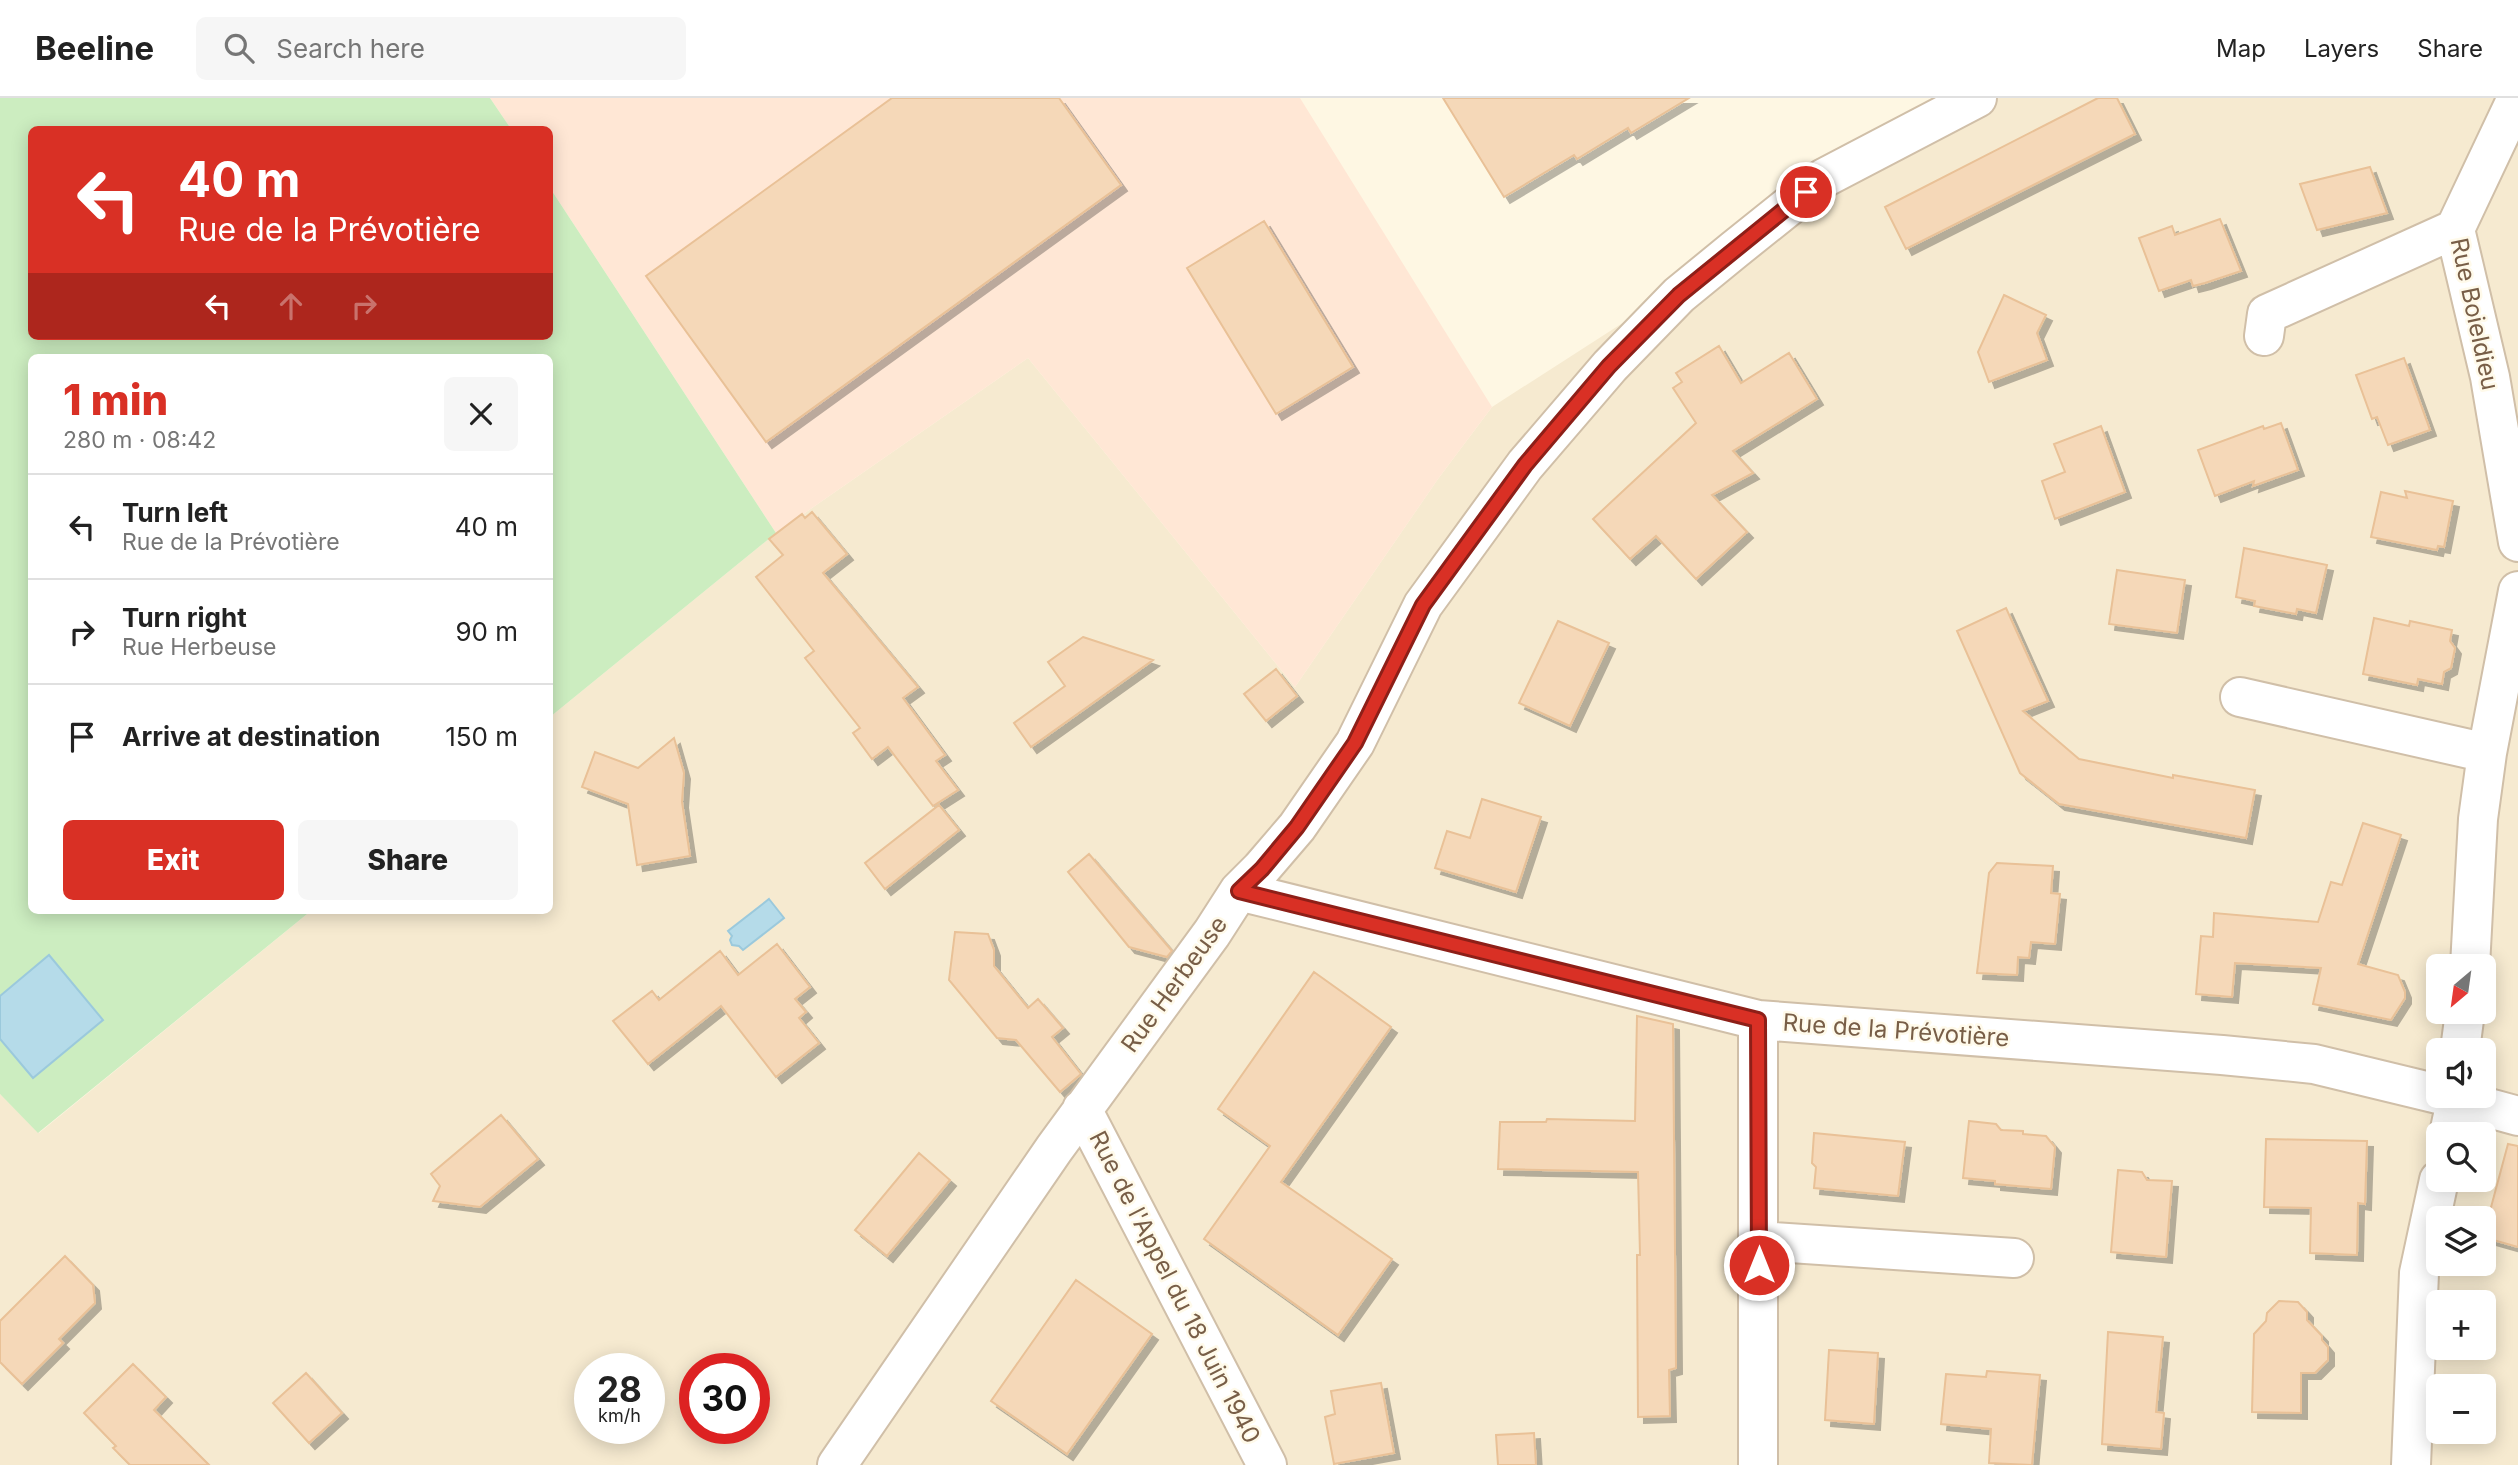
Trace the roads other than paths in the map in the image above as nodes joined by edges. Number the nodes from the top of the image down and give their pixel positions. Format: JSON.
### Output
{"nodes":[{"id":1,"x":1977,"y":98,"type":"edge"},
{"id":2,"x":2517,"y":98,"type":"edge"},
{"id":3,"x":2455,"y":229,"type":"junction"},
{"id":4,"x":2264,"y":336,"type":"dead end"},
{"id":5,"x":2518,"y":542,"type":"edge"},
{"id":6,"x":2518,"y":591,"type":"edge"},
{"id":7,"x":2240,"y":697,"type":"dead end"},
{"id":8,"x":2487,"y":752,"type":"junction"},
{"id":9,"x":1239,"y":891,"type":"junction"},
{"id":10,"x":2471,"y":954,"type":"edge"},
{"id":11,"x":1758,"y":1020,"type":"junction"},
{"id":12,"x":2426,"y":1096,"type":"edge"},
{"id":13,"x":2476,"y":1108,"type":"edge"},
{"id":14,"x":1082,"y":1110,"type":"junction"},
{"id":15,"x":2518,"y":1116,"type":"edge"},
{"id":16,"x":2436,"y":1192,"type":"edge"},
{"id":17,"x":1759,"y":1241,"type":"junction"},
{"id":18,"x":2014,"y":1258,"type":"dead end"},
{"id":19,"x":837,"y":1465,"type":"edge"},
{"id":20,"x":1267,"y":1465,"type":"edge"},
{"id":21,"x":1758,"y":1465,"type":"edge"},
{"id":22,"x":2411,"y":1465,"type":"edge"}],
"edges":[{"from":1,"to":9,"type":"street","name":"Rue Herbeuse"},
{"from":2,"to":3,"type":"street","name":"Rue Boieldieu"},
{"from":3,"to":4,"type":"street"},
{"from":3,"to":5,"type":"street","name":"Rue Boieldieu"},
{"from":6,"to":8,"type":"street"},
{"from":7,"to":8,"type":"street"},
{"from":8,"to":10,"type":"street"},
{"from":9,"to":11,"type":"street","name":"Rue de la Prévotière"},
{"from":9,"to":14,"type":"street","name":"Rue Herbeuse"},
{"from":11,"to":12,"type":"street","name":"Rue de la Prévotière"},
{"from":11,"to":17,"type":"street"},
{"from":13,"to":15,"type":"street","name":"Rue de la Prévotière"},
{"from":14,"to":19,"type":"street","name":"Rue Herbeuse"},
{"from":14,"to":20,"type":"street","name":"Rue de l'Appel du 18 Juin 1940"},
{"from":16,"to":22,"type":"street"},
{"from":17,"to":18,"type":"street"},
{"from":17,"to":21,"type":"street"}]}
